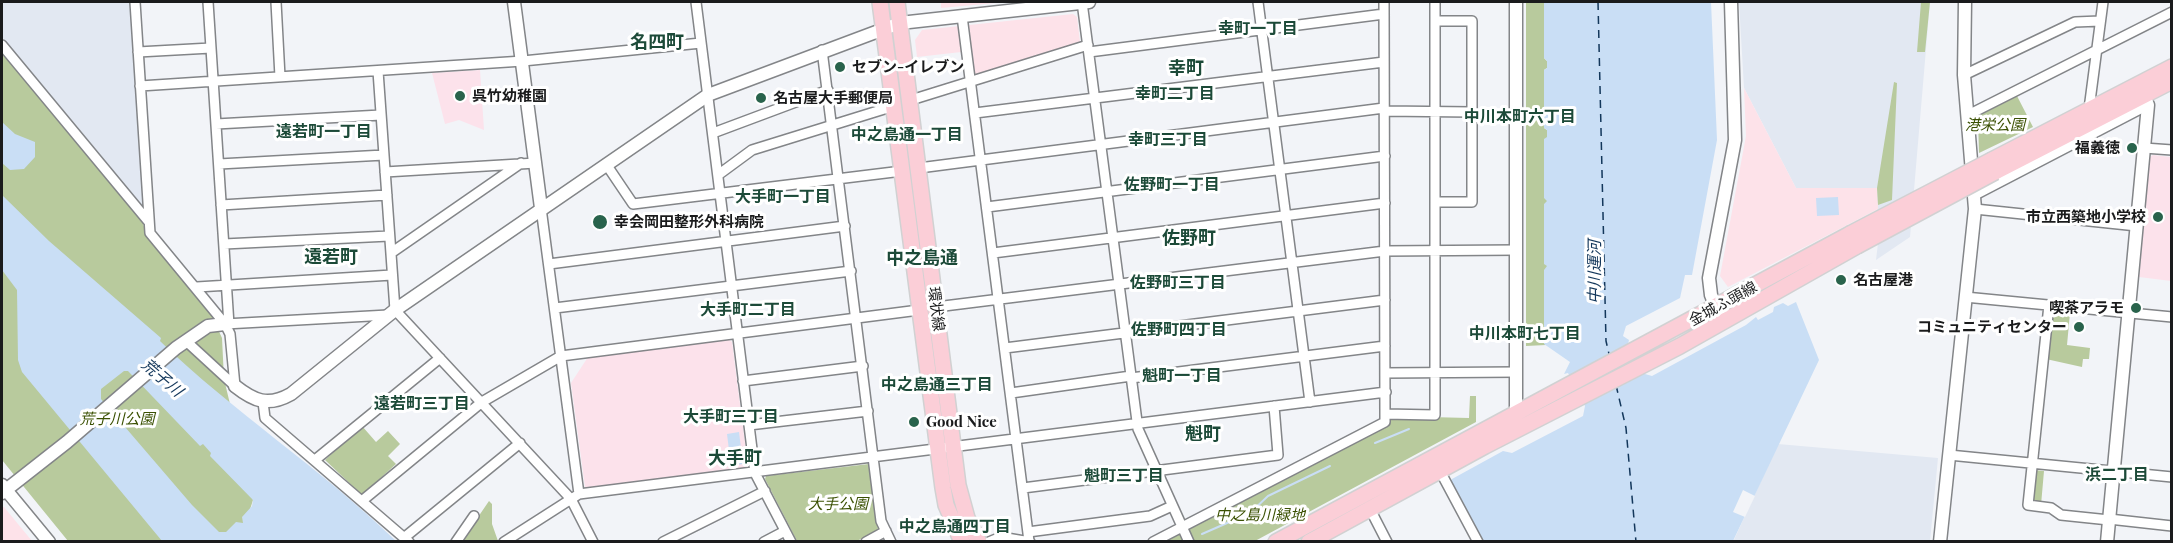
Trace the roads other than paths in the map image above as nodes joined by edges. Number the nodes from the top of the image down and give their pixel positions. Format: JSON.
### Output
{"nodes":[{"id":1,"x":135,"y":2,"type":"edge"},
{"id":2,"x":208,"y":2,"type":"edge"},
{"id":3,"x":276,"y":2,"type":"edge"},
{"id":4,"x":514,"y":2,"type":"edge"},
{"id":5,"x":696,"y":2,"type":"edge"},
{"id":6,"x":880,"y":2,"type":"edge"},
{"id":7,"x":897,"y":2,"type":"edge"},
{"id":8,"x":1086,"y":2,"type":"edge"},
{"id":9,"x":1258,"y":2,"type":"edge"},
{"id":10,"x":1384,"y":2,"type":"edge"},
{"id":11,"x":1435,"y":2,"type":"edge"},
{"id":12,"x":1516,"y":2,"type":"edge"},
{"id":13,"x":1731,"y":2,"type":"edge"},
{"id":14,"x":1965,"y":2,"type":"edge"},
{"id":15,"x":2103,"y":2,"type":"edge"},
{"id":16,"x":2172,"y":12,"type":"edge"},
{"id":17,"x":1384,"y":14,"type":"junction"},
{"id":18,"x":962,"y":16,"type":"junction"},
{"id":19,"x":1435,"y":21,"type":"junction"},
{"id":20,"x":2100,"y":21,"type":"junction"},
{"id":21,"x":900,"y":23,"type":"junction"},
{"id":22,"x":884,"y":28,"type":"junction"},
{"id":23,"x":1262,"y":30,"type":"junction"},
{"id":24,"x":701,"y":43,"type":"junction"},
{"id":25,"x":2,"y":45,"type":"edge"},
{"id":26,"x":211,"y":48,"type":"junction"},
{"id":27,"x":1088,"y":48,"type":"junction"},
{"id":28,"x":822,"y":50,"type":"junction"},
{"id":29,"x":2097,"y":50,"type":"junction"},
{"id":30,"x":138,"y":52,"type":"junction"},
{"id":31,"x":523,"y":61,"type":"junction"},
{"id":32,"x":1384,"y":62,"type":"junction"},
{"id":33,"x":2172,"y":68,"type":"edge"},
{"id":34,"x":378,"y":71,"type":"junction"},
{"id":35,"x":1964,"y":75,"type":"junction"},
{"id":36,"x":1268,"y":76,"type":"junction"},
{"id":37,"x":280,"y":77,"type":"junction"},
{"id":38,"x":970,"y":81,"type":"junction"},
{"id":39,"x":2172,"y":81,"type":"edge"},
{"id":40,"x":213,"y":82,"type":"junction"},
{"id":41,"x":140,"y":86,"type":"junction"},
{"id":42,"x":828,"y":90,"type":"junction"},
{"id":43,"x":708,"y":94,"type":"junction"},
{"id":44,"x":1095,"y":98,"type":"junction"},
{"id":45,"x":911,"y":100,"type":"junction"},
{"id":46,"x":2145,"y":100,"type":"junction"},
{"id":47,"x":894,"y":106,"type":"junction"},
{"id":48,"x":1384,"y":109,"type":"junction"},
{"id":49,"x":2089,"y":109,"type":"junction"},
{"id":50,"x":1435,"y":111,"type":"junction"},
{"id":51,"x":1472,"y":112,"type":"junction"},
{"id":52,"x":975,"y":113,"type":"junction"},
{"id":53,"x":381,"y":115,"type":"junction"},
{"id":54,"x":1968,"y":115,"type":"junction"},
{"id":55,"x":1274,"y":122,"type":"junction"},
{"id":56,"x":216,"y":124,"type":"junction"},
{"id":57,"x":832,"y":125,"type":"junction"},
{"id":58,"x":712,"y":133,"type":"junction"},
{"id":59,"x":1101,"y":145,"type":"junction"},
{"id":60,"x":2144,"y":147,"type":"junction"},
{"id":61,"x":2172,"y":150,"type":"edge"},
{"id":62,"x":384,"y":155,"type":"junction"},
{"id":63,"x":1384,"y":156,"type":"junction"},
{"id":64,"x":981,"y":160,"type":"junction"},
{"id":65,"x":521,"y":163,"type":"junction"},
{"id":66,"x":536,"y":163,"type":"junction"},
{"id":67,"x":219,"y":164,"type":"junction"},
{"id":68,"x":606,"y":164,"type":"junction"},
{"id":69,"x":1994,"y":166,"type":"junction"},
{"id":70,"x":919,"y":168,"type":"junction"},
{"id":71,"x":1280,"y":170,"type":"junction"},
{"id":72,"x":902,"y":171,"type":"junction"},
{"id":73,"x":385,"y":172,"type":"junction"},
{"id":74,"x":718,"y":175,"type":"junction"},
{"id":75,"x":839,"y":178,"type":"junction"},
{"id":76,"x":1107,"y":192,"type":"junction"},
{"id":77,"x":720,"y":193,"type":"junction"},
{"id":78,"x":387,"y":195,"type":"junction"},
{"id":79,"x":1975,"y":195,"type":"junction"},
{"id":80,"x":1435,"y":202,"type":"junction"},
{"id":81,"x":1385,"y":203,"type":"junction"},
{"id":82,"x":221,"y":205,"type":"junction"},
{"id":83,"x":987,"y":207,"type":"junction"},
{"id":84,"x":541,"y":208,"type":"junction"},
{"id":85,"x":1975,"y":209,"type":"junction"},
{"id":86,"x":1286,"y":216,"type":"junction"},
{"id":87,"x":148,"y":221,"type":"junction"},
{"id":88,"x":845,"y":226,"type":"junction"},
{"id":89,"x":2137,"y":226,"type":"junction"},
{"id":90,"x":389,"y":236,"type":"junction"},
{"id":91,"x":1113,"y":238,"type":"junction"},
{"id":92,"x":726,"y":241,"type":"junction"},
{"id":93,"x":224,"y":244,"type":"junction"},
{"id":94,"x":1435,"y":250,"type":"junction"},
{"id":95,"x":1517,"y":250,"type":"junction"},
{"id":96,"x":1385,"y":251,"type":"junction"},
{"id":97,"x":391,"y":253,"type":"junction"},
{"id":98,"x":993,"y":253,"type":"junction"},
{"id":99,"x":1292,"y":262,"type":"junction"},
{"id":100,"x":549,"y":264,"type":"junction"},
{"id":101,"x":851,"y":271,"type":"junction"},
{"id":102,"x":392,"y":275,"type":"junction"},
{"id":103,"x":1119,"y":284,"type":"junction"},
{"id":104,"x":226,"y":285,"type":"junction"},
{"id":105,"x":731,"y":286,"type":"junction"},
{"id":106,"x":197,"y":287,"type":"junction"},
{"id":107,"x":1965,"y":297,"type":"junction"},
{"id":108,"x":999,"y":299,"type":"junction"},
{"id":109,"x":1385,"y":300,"type":"junction"},
{"id":110,"x":2049,"y":305,"type":"junction"},
{"id":111,"x":936,"y":307,"type":"junction"},
{"id":112,"x":555,"y":309,"type":"junction"},
{"id":113,"x":919,"y":310,"type":"junction"},
{"id":114,"x":1298,"y":311,"type":"junction"},
{"id":115,"x":391,"y":312,"type":"junction"},
{"id":116,"x":2128,"y":313,"type":"junction"},
{"id":117,"x":1719,"y":314,"type":"junction"},
{"id":118,"x":2172,"y":317,"type":"edge"},
{"id":119,"x":856,"y":318,"type":"junction"},
{"id":120,"x":227,"y":324,"type":"junction"},
{"id":121,"x":737,"y":333,"type":"junction"},
{"id":122,"x":1125,"y":333,"type":"junction"},
{"id":123,"x":181,"y":345,"type":"junction"},
{"id":124,"x":1385,"y":346,"type":"junction"},
{"id":125,"x":1005,"y":348,"type":"junction"},
{"id":126,"x":561,"y":356,"type":"junction"},
{"id":127,"x":1304,"y":356,"type":"junction"},
{"id":128,"x":440,"y":358,"type":"junction"},
{"id":129,"x":863,"y":366,"type":"junction"},
{"id":130,"x":1385,"y":372,"type":"junction"},
{"id":131,"x":1435,"y":372,"type":"junction"},
{"id":132,"x":1517,"y":372,"type":"junction"},
{"id":133,"x":1131,"y":377,"type":"junction"},
{"id":134,"x":743,"y":381,"type":"junction"},
{"id":135,"x":235,"y":386,"type":"junction"},
{"id":136,"x":1386,"y":392,"type":"junction"},
{"id":137,"x":1011,"y":393,"type":"junction"},
{"id":138,"x":263,"y":402,"type":"junction"},
{"id":139,"x":482,"y":402,"type":"junction"},
{"id":140,"x":1310,"y":402,"type":"junction"},
{"id":141,"x":1274,"y":406,"type":"junction"},
{"id":142,"x":1545,"y":407,"type":"junction"},
{"id":143,"x":868,"y":411,"type":"junction"},
{"id":144,"x":1385,"y":414,"type":"junction"},
{"id":145,"x":1517,"y":421,"type":"junction"},
{"id":146,"x":1137,"y":424,"type":"junction"},
{"id":147,"x":749,"y":425,"type":"junction"},
{"id":148,"x":1017,"y":439,"type":"junction"},
{"id":149,"x":520,"y":443,"type":"junction"},
{"id":150,"x":953,"y":448,"type":"junction"},
{"id":151,"x":937,"y":451,"type":"junction"},
{"id":152,"x":1278,"y":455,"type":"junction"},
{"id":153,"x":1949,"y":455,"type":"junction"},
{"id":154,"x":874,"y":458,"type":"junction"},
{"id":155,"x":315,"y":460,"type":"junction"},
{"id":156,"x":2032,"y":463,"type":"junction"},
{"id":157,"x":1156,"y":470,"type":"junction"},
{"id":158,"x":1440,"y":471,"type":"junction"},
{"id":159,"x":2114,"y":471,"type":"junction"},
{"id":160,"x":1288,"y":472,"type":"junction"},
{"id":161,"x":755,"y":473,"type":"junction"},
{"id":162,"x":2172,"y":477,"type":"edge"},
{"id":163,"x":1023,"y":488,"type":"junction"},
{"id":164,"x":3,"y":489,"type":"edge"},
{"id":165,"x":765,"y":491,"type":"junction"},
{"id":166,"x":575,"y":497,"type":"junction"},
{"id":167,"x":363,"y":500,"type":"junction"},
{"id":168,"x":1172,"y":506,"type":"junction"},
{"id":169,"x":1370,"y":509,"type":"junction"},
{"id":170,"x":474,"y":516,"type":"dead end"},
{"id":171,"x":2109,"y":520,"type":"junction"},
{"id":172,"x":1182,"y":526,"type":"junction"},
{"id":173,"x":2172,"y":526,"type":"edge"},
{"id":174,"x":785,"y":531,"type":"junction"},
{"id":175,"x":886,"y":531,"type":"junction"},
{"id":176,"x":1029,"y":538,"type":"edge"},
{"id":177,"x":407,"y":539,"type":"edge"},
{"id":178,"x":49,"y":542,"type":"edge"},
{"id":179,"x":456,"y":542,"type":"edge"},
{"id":180,"x":504,"y":542,"type":"edge"},
{"id":181,"x":593,"y":542,"type":"edge"},
{"id":182,"x":663,"y":542,"type":"edge"},
{"id":183,"x":764,"y":542,"type":"edge"},
{"id":184,"x":791,"y":542,"type":"edge"},
{"id":185,"x":867,"y":542,"type":"edge"},
{"id":186,"x":891,"y":542,"type":"edge"},
{"id":187,"x":962,"y":542,"type":"edge"},
{"id":188,"x":979,"y":542,"type":"edge"},
{"id":189,"x":990,"y":542,"type":"edge"},
{"id":190,"x":1153,"y":542,"type":"edge"},
{"id":191,"x":1189,"y":542,"type":"edge"},
{"id":192,"x":1276,"y":542,"type":"edge"},
{"id":193,"x":1309,"y":542,"type":"edge"},
{"id":194,"x":1387,"y":542,"type":"edge"},
{"id":195,"x":1478,"y":542,"type":"edge"},
{"id":196,"x":1941,"y":542,"type":"edge"},
{"id":197,"x":2107,"y":542,"type":"edge"}],
"edges":[{"from":1,"to":30,"type":"street"},
{"from":2,"to":26,"type":"street"},
{"from":3,"to":37,"type":"street"},
{"from":4,"to":31,"type":"street"},
{"from":5,"to":24,"type":"street"},
{"from":6,"to":22,"type":"main road","name":"環状線"},
{"from":7,"to":21,"type":"main road","name":"環状線"},
{"from":8,"to":18,"type":"street"},
{"from":8,"to":27,"type":"street"},
{"from":9,"to":23,"type":"street"},
{"from":10,"to":17,"type":"street"},
{"from":11,"to":19,"type":"street"},
{"from":12,"to":95,"type":"street"},
{"from":13,"to":117,"type":"street"},
{"from":14,"to":35,"type":"street"},
{"from":15,"to":20,"type":"street"},
{"from":16,"to":29,"type":"street"},
{"from":17,"to":23,"type":"street"},
{"from":17,"to":32,"type":"street"},
{"from":18,"to":21,"type":"street"},
{"from":18,"to":38,"type":"street"},
{"from":19,"to":50,"type":"street"},
{"from":19,"to":51,"type":"street"},
{"from":20,"to":29,"type":"street"},
{"from":20,"to":35,"type":"street"},
{"from":21,"to":22,"type":"street"},
{"from":21,"to":45,"type":"main road","name":"環状線"},
{"from":22,"to":28,"type":"street"},
{"from":22,"to":47,"type":"main road","name":"環状線"},
{"from":23,"to":27,"type":"street"},
{"from":23,"to":36,"type":"street"},
{"from":24,"to":31,"type":"street"},
{"from":24,"to":43,"type":"street"},
{"from":25,"to":87,"type":"street"},
{"from":26,"to":30,"type":"street"},
{"from":26,"to":40,"type":"street"},
{"from":27,"to":38,"type":"street"},
{"from":27,"to":44,"type":"street"},
{"from":28,"to":42,"type":"street"},
{"from":28,"to":43,"type":"street"},
{"from":29,"to":49,"type":"street"},
{"from":29,"to":54,"type":"street"},
{"from":30,"to":41,"type":"street"},
{"from":31,"to":34,"type":"street"},
{"from":31,"to":66,"type":"street"},
{"from":32,"to":36,"type":"street"},
{"from":32,"to":48,"type":"street"},
{"from":33,"to":49,"type":"main road","name":"金城ふ頭線"},
{"from":34,"to":37,"type":"street"},
{"from":34,"to":53,"type":"street"},
{"from":35,"to":54,"type":"street"},
{"from":36,"to":44,"type":"street"},
{"from":36,"to":55,"type":"street"},
{"from":37,"to":40,"type":"street"},
{"from":38,"to":45,"type":"street"},
{"from":38,"to":52,"type":"street"},
{"from":39,"to":46,"type":"main road","name":"金城ふ頭線"},
{"from":40,"to":41,"type":"street"},
{"from":40,"to":56,"type":"street"},
{"from":41,"to":87,"type":"street"},
{"from":42,"to":57,"type":"street"},
{"from":42,"to":58,"type":"street"},
{"from":43,"to":58,"type":"street"},
{"from":43,"to":68,"type":"street"},
{"from":44,"to":52,"type":"street"},
{"from":44,"to":59,"type":"street"},
{"from":45,"to":70,"type":"main road","name":"環状線"},
{"from":46,"to":60,"type":"street"},
{"from":46,"to":69,"type":"main road","name":"金城ふ頭線"},
{"from":46,"to":79,"type":"street"},
{"from":47,"to":57,"type":"street"},
{"from":47,"to":72,"type":"main road","name":"環状線"},
{"from":48,"to":50,"type":"street"},
{"from":48,"to":55,"type":"street"},
{"from":48,"to":63,"type":"street"},
{"from":49,"to":69,"type":"main road","name":"金城ふ頭線"},
{"from":50,"to":51,"type":"street"},
{"from":50,"to":80,"type":"street"},
{"from":51,"to":80,"type":"street"},
{"from":52,"to":64,"type":"street"},
{"from":53,"to":56,"type":"street"},
{"from":53,"to":62,"type":"street"},
{"from":54,"to":79,"type":"street"},
{"from":55,"to":59,"type":"street"},
{"from":55,"to":71,"type":"street"},
{"from":56,"to":67,"type":"street"},
{"from":57,"to":74,"type":"street"},
{"from":57,"to":75,"type":"street"},
{"from":58,"to":74,"type":"street"},
{"from":59,"to":64,"type":"street"},
{"from":59,"to":76,"type":"street"},
{"from":60,"to":61,"type":"street"},
{"from":60,"to":89,"type":"street"},
{"from":62,"to":67,"type":"street"},
{"from":62,"to":73,"type":"street"},
{"from":63,"to":71,"type":"street"},
{"from":63,"to":81,"type":"street"},
{"from":64,"to":70,"type":"street"},
{"from":64,"to":83,"type":"street"},
{"from":65,"to":66,"type":"street"},
{"from":65,"to":73,"type":"street"},
{"from":65,"to":97,"type":"street"},
{"from":66,"to":84,"type":"street"},
{"from":67,"to":82,"type":"street"},
{"from":68,"to":77,"type":"street"},
{"from":68,"to":84,"type":"street"},
{"from":69,"to":117,"type":"main road","name":"金城ふ頭線","bridge":true},
{"from":70,"to":111,"type":"main road","name":"環状線"},
{"from":71,"to":76,"type":"street"},
{"from":71,"to":86,"type":"street"},
{"from":72,"to":75,"type":"street"},
{"from":72,"to":113,"type":"main road","name":"環状線"},
{"from":73,"to":78,"type":"street"},
{"from":74,"to":77,"type":"street"},
{"from":75,"to":77,"type":"street"},
{"from":75,"to":88,"type":"street"},
{"from":76,"to":83,"type":"street"},
{"from":76,"to":91,"type":"street"},
{"from":77,"to":92,"type":"street"},
{"from":78,"to":82,"type":"street"},
{"from":78,"to":90,"type":"street"},
{"from":79,"to":85,"type":"street"},
{"from":80,"to":94,"type":"street"},
{"from":81,"to":86,"type":"street"},
{"from":81,"to":96,"type":"street"},
{"from":82,"to":93,"type":"street"},
{"from":83,"to":98,"type":"street"},
{"from":84,"to":100,"type":"street"},
{"from":84,"to":115,"type":"street"},
{"from":85,"to":89,"type":"street"},
{"from":85,"to":107,"type":"street"},
{"from":86,"to":91,"type":"street"},
{"from":86,"to":99,"type":"street"},
{"from":87,"to":106,"type":"street"},
{"from":88,"to":92,"type":"street"},
{"from":88,"to":101,"type":"street"},
{"from":89,"to":116,"type":"street"},
{"from":90,"to":93,"type":"street"},
{"from":90,"to":97,"type":"street"},
{"from":91,"to":98,"type":"street"},
{"from":91,"to":103,"type":"street"},
{"from":92,"to":100,"type":"street"},
{"from":92,"to":105,"type":"street"},
{"from":93,"to":104,"type":"street"},
{"from":94,"to":95,"type":"street"},
{"from":94,"to":96,"type":"street"},
{"from":94,"to":131,"type":"street"},
{"from":95,"to":132,"type":"street"},
{"from":96,"to":99,"type":"street"},
{"from":96,"to":109,"type":"street"},
{"from":97,"to":102,"type":"street"},
{"from":98,"to":108,"type":"street"},
{"from":99,"to":103,"type":"street"},
{"from":99,"to":114,"type":"street"},
{"from":100,"to":112,"type":"street"},
{"from":101,"to":105,"type":"street"},
{"from":101,"to":119,"type":"street"},
{"from":102,"to":104,"type":"street"},
{"from":102,"to":115,"type":"street"},
{"from":103,"to":108,"type":"street"},
{"from":103,"to":122,"type":"street"},
{"from":104,"to":106,"type":"street"},
{"from":104,"to":120,"type":"street"},
{"from":105,"to":112,"type":"street"},
{"from":105,"to":121,"type":"street"},
{"from":106,"to":120,"type":"street"},
{"from":107,"to":110,"type":"street"},
{"from":107,"to":153,"type":"street"},
{"from":108,"to":111,"type":"street"},
{"from":108,"to":125,"type":"street"},
{"from":109,"to":114,"type":"street"},
{"from":109,"to":124,"type":"street"},
{"from":110,"to":116,"type":"street"},
{"from":110,"to":156,"type":"street"},
{"from":111,"to":150,"type":"main road","name":"環状線"},
{"from":112,"to":126,"type":"street"},
{"from":113,"to":119,"type":"street"},
{"from":113,"to":151,"type":"main road","name":"環状線"},
{"from":114,"to":122,"type":"street"},
{"from":114,"to":127,"type":"street"},
{"from":115,"to":120,"type":"street"},
{"from":115,"to":128,"type":"street"},
{"from":115,"to":138,"type":"street"},
{"from":116,"to":118,"type":"street"},
{"from":116,"to":159,"type":"street"},
{"from":117,"to":142,"type":"main road","name":"金城ふ頭線"},
{"from":117,"to":142,"type":"main road","name":"金城ふ頭線"},
{"from":119,"to":121,"type":"street"},
{"from":119,"to":129,"type":"street"},
{"from":120,"to":123,"type":"street"},
{"from":120,"to":135,"type":"street"},
{"from":121,"to":126,"type":"street"},
{"from":121,"to":134,"type":"street"},
{"from":122,"to":125,"type":"street"},
{"from":122,"to":133,"type":"street"},
{"from":123,"to":135,"type":"street"},
{"from":123,"to":164,"type":"street"},
{"from":124,"to":127,"type":"street"},
{"from":124,"to":130,"type":"street"},
{"from":125,"to":137,"type":"street"},
{"from":126,"to":139,"type":"street"},
{"from":126,"to":166,"type":"street"},
{"from":127,"to":133,"type":"street"},
{"from":127,"to":140,"type":"street"},
{"from":128,"to":139,"type":"street"},
{"from":128,"to":155,"type":"street"},
{"from":129,"to":134,"type":"street"},
{"from":129,"to":143,"type":"street"},
{"from":130,"to":131,"type":"street"},
{"from":130,"to":136,"type":"street"},
{"from":131,"to":132,"type":"street"},
{"from":131,"to":144,"type":"street"},
{"from":132,"to":145,"type":"street"},
{"from":133,"to":137,"type":"street"},
{"from":133,"to":146,"type":"street"},
{"from":134,"to":147,"type":"street"},
{"from":135,"to":138,"type":"street"},
{"from":136,"to":140,"type":"street"},
{"from":136,"to":144,"type":"street"},
{"from":137,"to":148,"type":"street"},
{"from":138,"to":155,"type":"street"},
{"from":139,"to":149,"type":"street"},
{"from":139,"to":167,"type":"street"},
{"from":140,"to":141,"type":"street"},
{"from":141,"to":146,"type":"street"},
{"from":141,"to":152,"type":"street"},
{"from":142,"to":145,"type":"main road","name":"金城ふ頭線"},
{"from":143,"to":147,"type":"street"},
{"from":143,"to":154,"type":"street"},
{"from":144,"to":160,"type":"street"},
{"from":145,"to":158,"type":"main road","name":"金城ふ頭線"},
{"from":145,"to":192,"type":"main road","name":"金城ふ頭線"},
{"from":146,"to":148,"type":"street"},
{"from":146,"to":157,"type":"street"},
{"from":147,"to":161,"type":"street"},
{"from":148,"to":150,"type":"street"},
{"from":148,"to":163,"type":"street"},
{"from":149,"to":166,"type":"street"},
{"from":149,"to":177,"type":"street"},
{"from":150,"to":151,"type":"street"},
{"from":150,"to":188,"type":"main road","name":"環状線"},
{"from":151,"to":154,"type":"street"},
{"from":151,"to":187,"type":"main road","name":"環状線"},
{"from":152,"to":157,"type":"street"},
{"from":152,"to":160,"type":"street"},
{"from":153,"to":156,"type":"street"},
{"from":153,"to":196,"type":"street"},
{"from":154,"to":161,"type":"street"},
{"from":154,"to":175,"type":"street"},
{"from":155,"to":167,"type":"street"},
{"from":156,"to":159,"type":"street"},
{"from":156,"to":171,"type":"street"},
{"from":157,"to":163,"type":"street"},
{"from":157,"to":168,"type":"street"},
{"from":158,"to":169,"type":"main road","name":"金城ふ頭線"},
{"from":158,"to":195,"type":"street"},
{"from":159,"to":162,"type":"street"},
{"from":159,"to":171,"type":"street"},
{"from":160,"to":172,"type":"street"},
{"from":161,"to":165,"type":"street"},
{"from":161,"to":166,"type":"street"},
{"from":163,"to":176,"type":"street"},
{"from":164,"to":178,"type":"street"},
{"from":165,"to":174,"type":"street"},
{"from":165,"to":182,"type":"street"},
{"from":166,"to":180,"type":"street"},
{"from":166,"to":181,"type":"street"},
{"from":167,"to":177,"type":"street"},
{"from":168,"to":172,"type":"street"},
{"from":168,"to":176,"type":"street"},
{"from":169,"to":193,"type":"main road","name":"金城ふ頭線"},
{"from":169,"to":194,"type":"street"},
{"from":170,"to":179,"type":"street"},
{"from":171,"to":173,"type":"street"},
{"from":171,"to":197,"type":"street"},
{"from":172,"to":190,"type":"street"},
{"from":172,"to":191,"type":"street"},
{"from":174,"to":183,"type":"street"},
{"from":174,"to":184,"type":"street"},
{"from":175,"to":185,"type":"street"},
{"from":175,"to":186,"type":"street"},
{"from":176,"to":189,"type":"street"}]}
